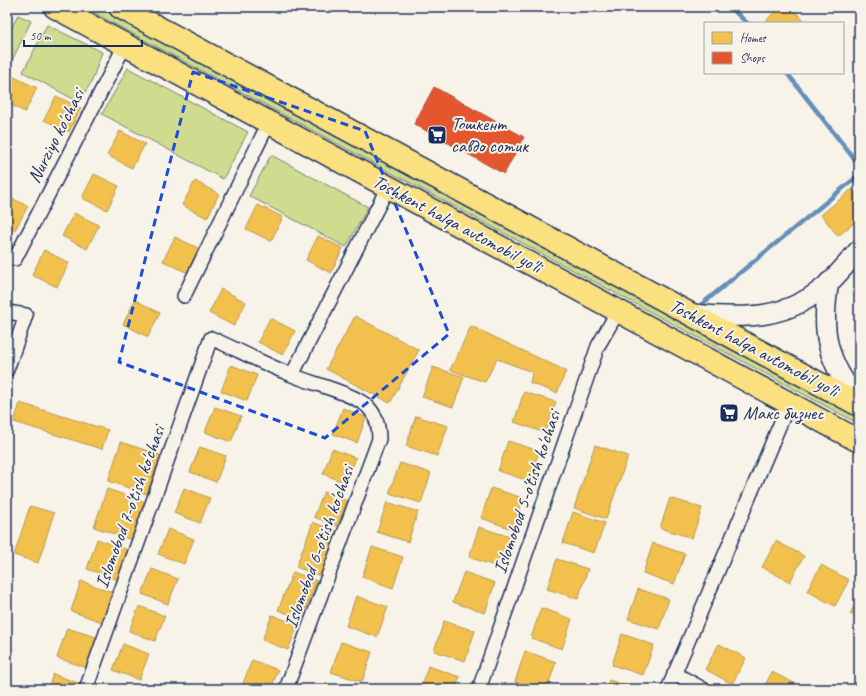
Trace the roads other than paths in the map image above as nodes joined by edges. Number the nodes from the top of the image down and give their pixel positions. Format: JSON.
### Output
{"nodes":[{"id":1,"x":55,"y":7,"type":"edge"},
{"id":2,"x":120,"y":7,"type":"edge"},
{"id":3,"x":125,"y":45,"type":"junction"},
{"id":4,"x":269,"y":122,"type":"junction"},
{"id":5,"x":388,"y":187,"type":"junction"},
{"id":6,"x":859,"y":250,"type":"edge"},
{"id":7,"x":7,"y":254,"type":"edge"},
{"id":8,"x":829,"y":282,"type":"junction"},
{"id":9,"x":184,"y":296,"type":"dead end"},
{"id":10,"x":618,"y":311,"type":"junction"},
{"id":11,"x":7,"y":312,"type":"edge"},
{"id":12,"x":691,"y":314,"type":"junction"},
{"id":13,"x":7,"y":370,"type":"edge"},
{"id":14,"x":292,"y":375,"type":"junction"},
{"id":15,"x":859,"y":401,"type":"edge"},
{"id":16,"x":789,"y":403,"type":"junction"},
{"id":17,"x":859,"y":405,"type":"edge"},
{"id":18,"x":859,"y":441,"type":"edge"},
{"id":19,"x":674,"y":673,"type":"junction"},
{"id":20,"x":86,"y":689,"type":"edge"},
{"id":21,"x":286,"y":689,"type":"edge"},
{"id":22,"x":479,"y":689,"type":"edge"},
{"id":23,"x":668,"y":689,"type":"edge"},
{"id":24,"x":703,"y":689,"type":"edge"}],
"edges":[{"from":1,"to":3,"type":"highway","name":"Toshkent halqa avtomobil yo'li"},
{"from":2,"to":12,"type":"highway","name":"Toshkent halqa avtomobil yo'li"},
{"from":3,"to":4,"type":"highway","name":"Toshkent halqa avtomobil yo'li"},
{"from":3,"to":7,"type":"street","name":"Nurziyo ko'chasi"},
{"from":4,"to":5,"type":"highway","name":"Toshkent halqa avtomobil yo'li"},
{"from":4,"to":9,"type":"street"},
{"from":5,"to":10,"type":"highway","name":"Toshkent halqa avtomobil yo'li"},
{"from":5,"to":14,"type":"street"},
{"from":6,"to":8,"type":"street"},
{"from":8,"to":12,"type":"street"},
{"from":8,"to":15,"type":"street"},
{"from":10,"to":16,"type":"highway","name":"Toshkent halqa avtomobil yo'li"},
{"from":10,"to":22,"type":"street","name":"Islomobod 5-o'tish ko'chasi"},
{"from":11,"to":13,"type":"street"},
{"from":12,"to":17,"type":"highway","name":"Toshkent halqa avtomobil yo'li"},
{"from":14,"to":20,"type":"street","name":"Islomobod 7-o'tish ko'chasi"},
{"from":14,"to":21,"type":"street","name":"Islomobod 6-o'tish ko'chasi"},
{"from":16,"to":18,"type":"highway","name":"Toshkent halqa avtomobil yo'li"},
{"from":16,"to":19,"type":"street"},
{"from":19,"to":23,"type":"street"},
{"from":19,"to":24,"type":"street"}]}
